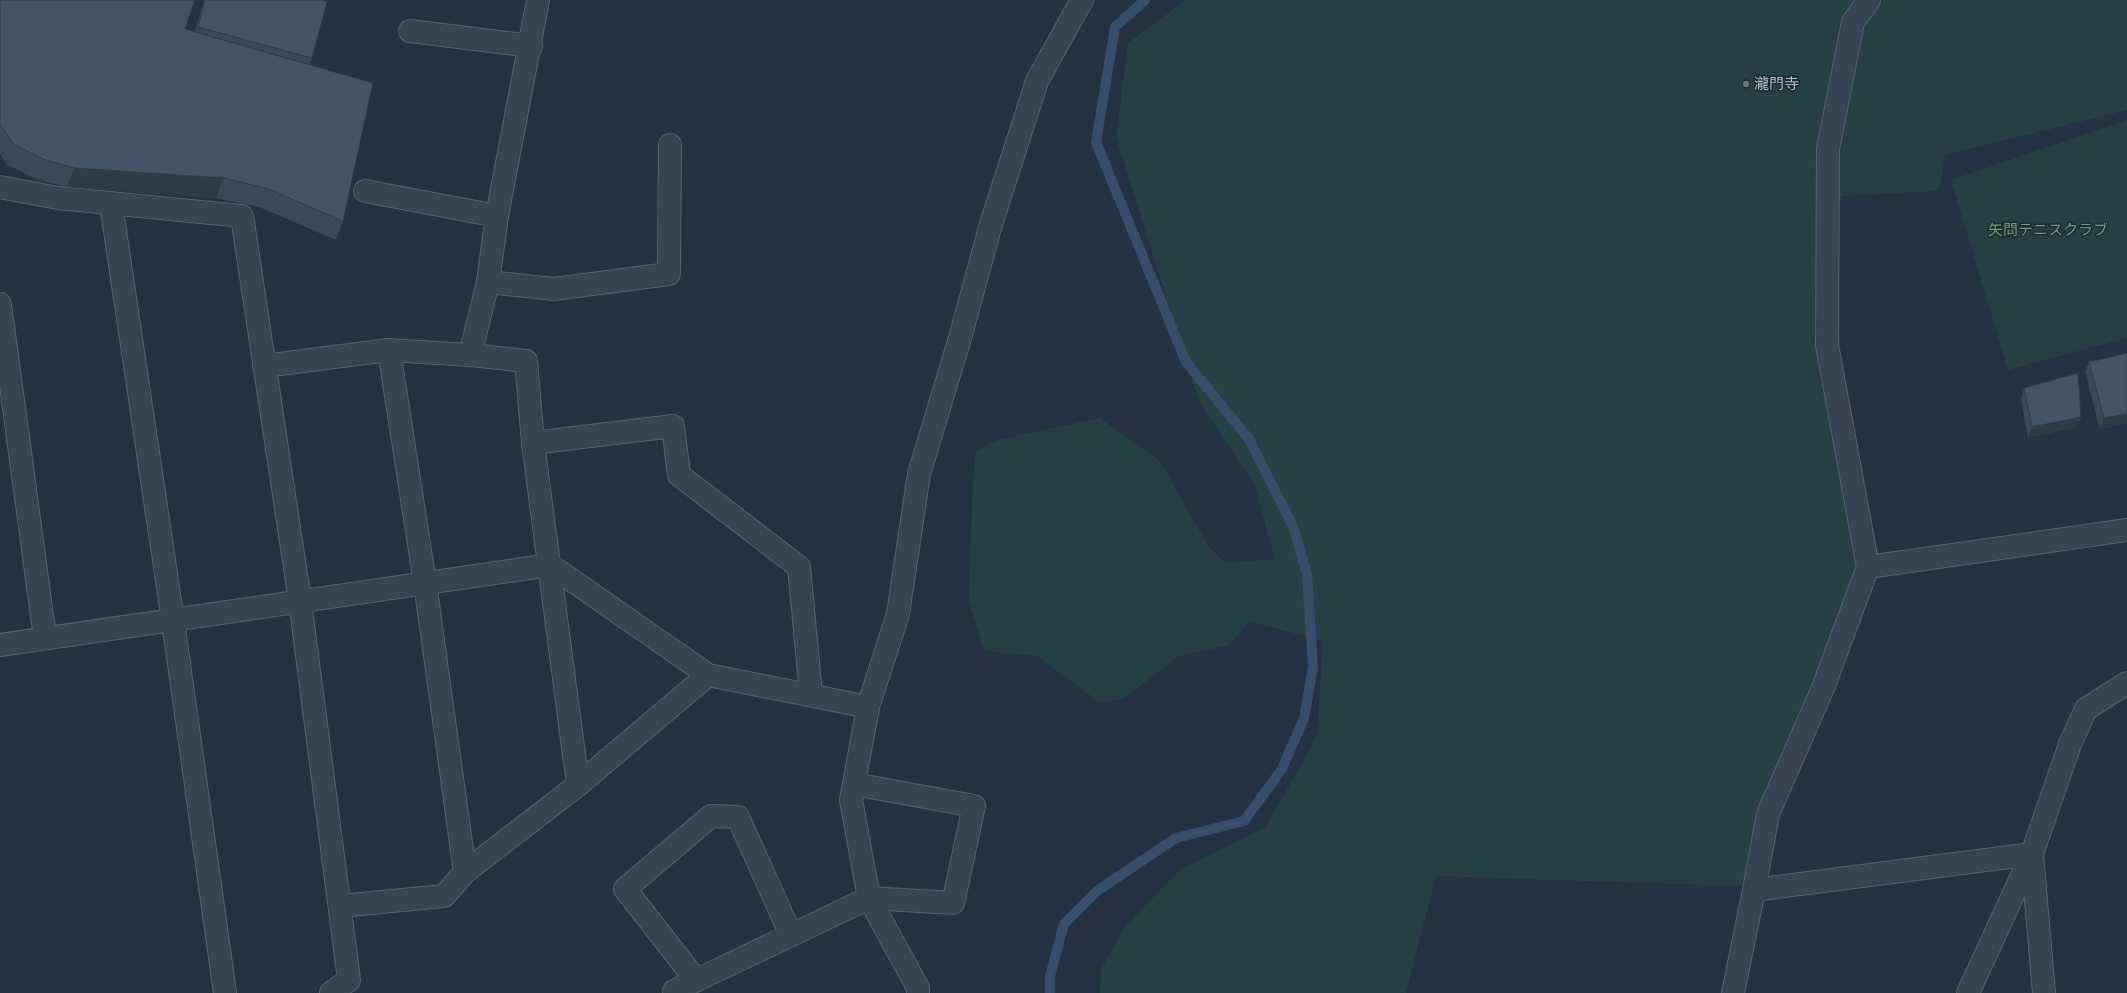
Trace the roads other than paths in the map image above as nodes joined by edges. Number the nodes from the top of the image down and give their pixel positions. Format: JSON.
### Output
{"nodes":[{"id":1,"x":538,"y":0,"type":"edge"},
{"id":2,"x":1082,"y":0,"type":"edge"},
{"id":3,"x":1869,"y":0,"type":"edge"},
{"id":4,"x":410,"y":31,"type":"dead end"},
{"id":5,"x":531,"y":46,"type":"junction"},
{"id":6,"x":670,"y":145,"type":"dead end"},
{"id":7,"x":0,"y":187,"type":"edge"},
{"id":8,"x":365,"y":191,"type":"dead end"},
{"id":9,"x":111,"y":204,"type":"junction"},
{"id":10,"x":497,"y":216,"type":"junction"},
{"id":11,"x":488,"y":282,"type":"junction"},
{"id":12,"x":0,"y":304,"type":"edge"},
{"id":13,"x":389,"y":350,"type":"junction"},
{"id":14,"x":470,"y":355,"type":"junction"},
{"id":15,"x":264,"y":366,"type":"junction"},
{"id":16,"x":533,"y":443,"type":"junction"},
{"id":17,"x":2127,"y":530,"type":"edge"},
{"id":18,"x":550,"y":565,"type":"junction"},
{"id":19,"x":1868,"y":567,"type":"junction"},
{"id":20,"x":425,"y":583,"type":"junction"},
{"id":21,"x":300,"y":601,"type":"junction"},
{"id":22,"x":173,"y":621,"type":"junction"},
{"id":23,"x":45,"y":638,"type":"junction"},
{"id":24,"x":0,"y":645,"type":"edge"},
{"id":25,"x":708,"y":675,"type":"junction"},
{"id":26,"x":2127,"y":683,"type":"edge"},
{"id":27,"x":811,"y":694,"type":"junction"},
{"id":28,"x":868,"y":707,"type":"junction"},
{"id":29,"x":854,"y":784,"type":"junction"},
{"id":30,"x":578,"y":785,"type":"junction"},
{"id":31,"x":2032,"y":854,"type":"junction"},
{"id":32,"x":465,"y":872,"type":"junction"},
{"id":33,"x":1754,"y":890,"type":"junction"},
{"id":34,"x":869,"y":898,"type":"junction"},
{"id":35,"x":340,"y":906,"type":"junction"},
{"id":36,"x":791,"y":935,"type":"junction"},
{"id":37,"x":696,"y":980,"type":"junction"},
{"id":38,"x":674,"y":991,"type":"dead end"},
{"id":39,"x":225,"y":993,"type":"edge"},
{"id":40,"x":331,"y":993,"type":"edge"},
{"id":41,"x":918,"y":993,"type":"edge"},
{"id":42,"x":1733,"y":993,"type":"edge"},
{"id":43,"x":1968,"y":993,"type":"edge"},
{"id":44,"x":2044,"y":993,"type":"edge"}],
"edges":[{"from":1,"to":5,"type":"street"},
{"from":2,"to":28,"type":"street"},
{"from":3,"to":19,"type":"street"},
{"from":4,"to":5,"type":"street"},
{"from":5,"to":10,"type":"street"},
{"from":6,"to":11,"type":"street"},
{"from":7,"to":9,"type":"street"},
{"from":8,"to":10,"type":"street"},
{"from":9,"to":15,"type":"street"},
{"from":9,"to":22,"type":"street"},
{"from":10,"to":11,"type":"street"},
{"from":11,"to":14,"type":"street"},
{"from":12,"to":23,"type":"street"},
{"from":13,"to":14,"type":"street"},
{"from":13,"to":15,"type":"street"},
{"from":13,"to":20,"type":"street"},
{"from":14,"to":16,"type":"street"},
{"from":15,"to":21,"type":"street"},
{"from":16,"to":18,"type":"street"},
{"from":16,"to":27,"type":"street"},
{"from":17,"to":19,"type":"street"},
{"from":18,"to":20,"type":"street"},
{"from":18,"to":25,"type":"street"},
{"from":18,"to":30,"type":"street"},
{"from":19,"to":33,"type":"street"},
{"from":20,"to":21,"type":"street"},
{"from":20,"to":32,"type":"street"},
{"from":21,"to":22,"type":"street"},
{"from":21,"to":35,"type":"street"},
{"from":22,"to":23,"type":"street"},
{"from":22,"to":39,"type":"street"},
{"from":23,"to":24,"type":"street"},
{"from":25,"to":27,"type":"street"},
{"from":25,"to":30,"type":"street"},
{"from":26,"to":31,"type":"street"},
{"from":27,"to":28,"type":"street"},
{"from":28,"to":29,"type":"street"},
{"from":29,"to":34,"type":"street"},
{"from":29,"to":34,"type":"street"},
{"from":30,"to":32,"type":"street"},
{"from":31,"to":33,"type":"street"},
{"from":31,"to":43,"type":"street"},
{"from":31,"to":44,"type":"street"},
{"from":32,"to":35,"type":"street"},
{"from":33,"to":42,"type":"street"},
{"from":34,"to":36,"type":"street"},
{"from":34,"to":41,"type":"street"},
{"from":35,"to":40,"type":"street"},
{"from":36,"to":37,"type":"street"},
{"from":36,"to":37,"type":"street"},
{"from":37,"to":38,"type":"street"}]}
